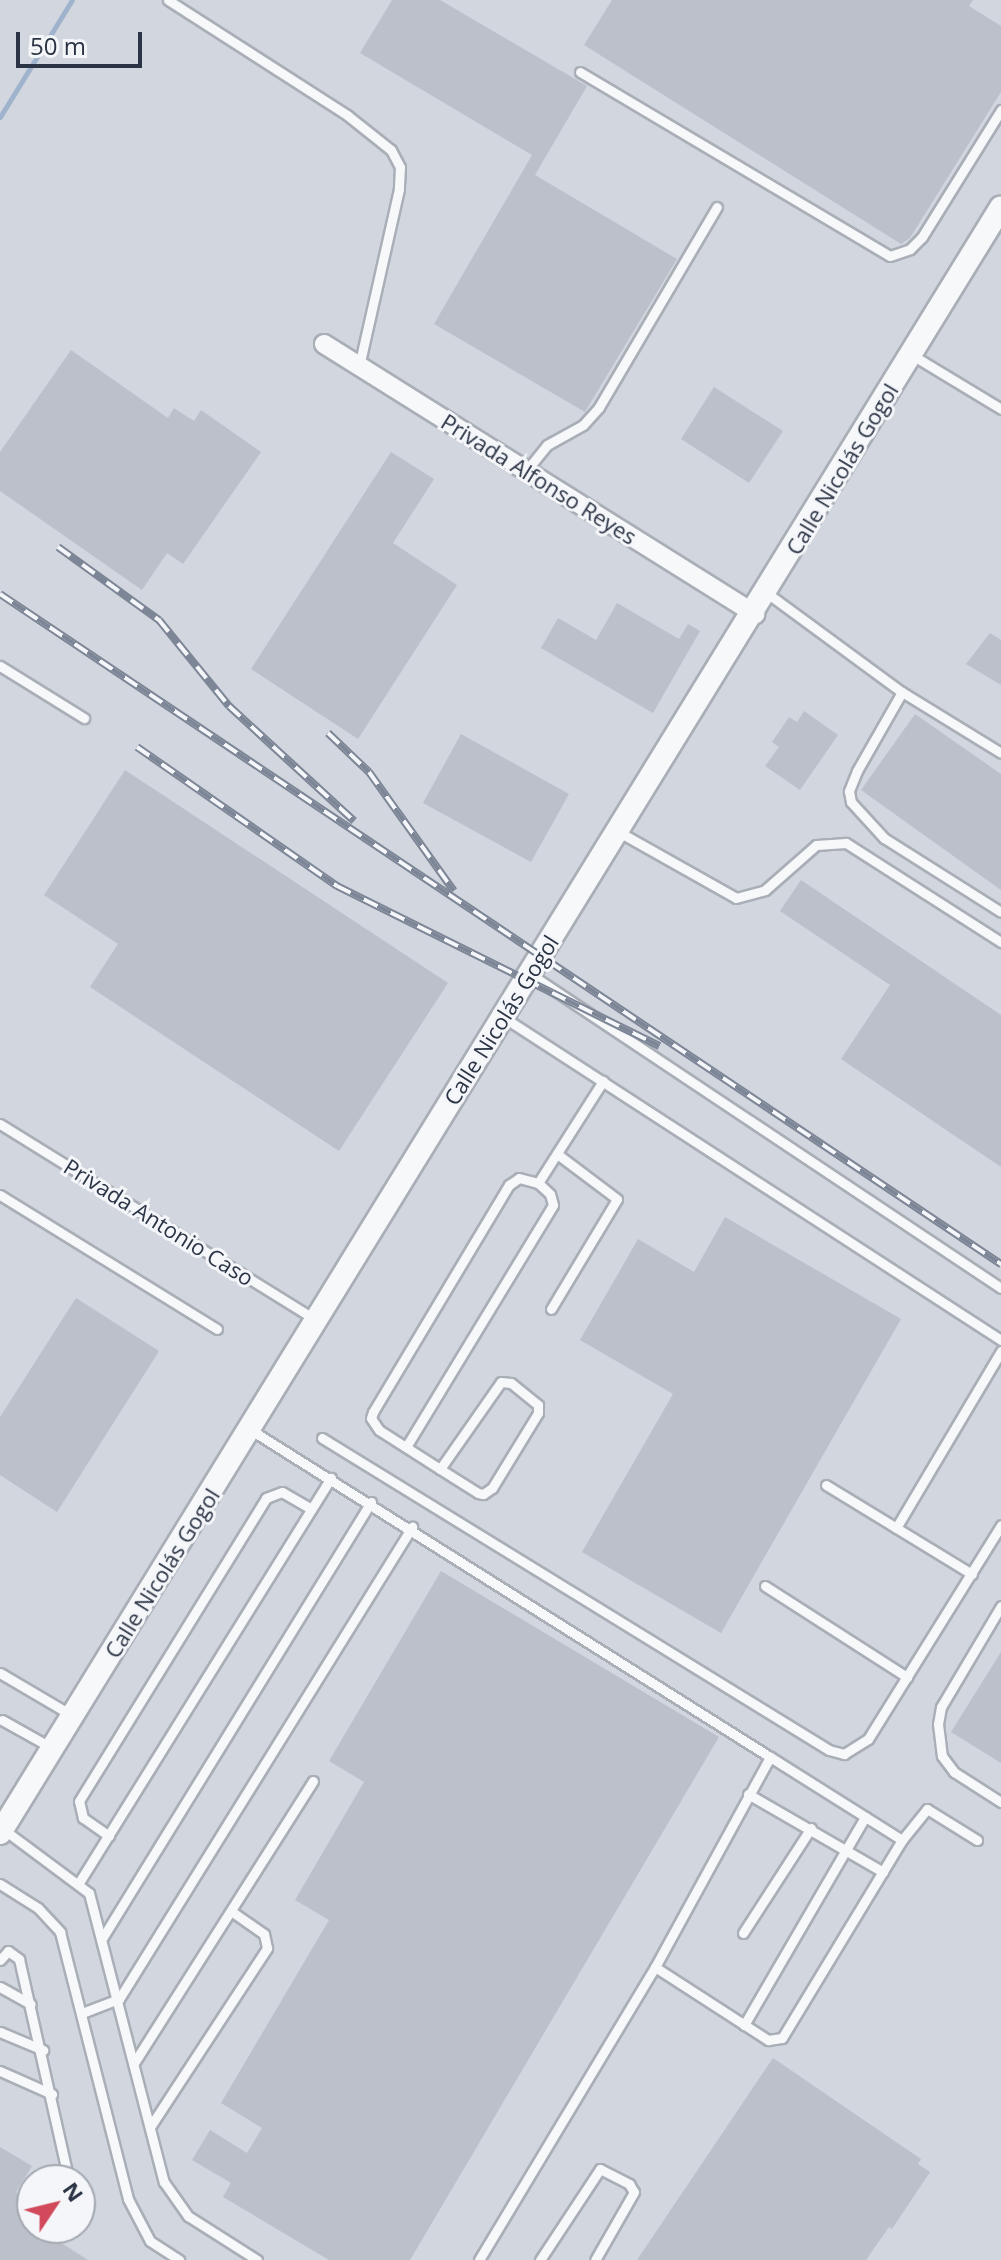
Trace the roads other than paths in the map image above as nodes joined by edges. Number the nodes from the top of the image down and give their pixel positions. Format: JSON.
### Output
{"nodes":[{"id":1,"x":168,"y":0,"type":"edge"},
{"id":2,"x":580,"y":72,"type":"dead end"},
{"id":3,"x":1001,"y":110,"type":"edge"},
{"id":4,"x":717,"y":207,"type":"dead end"},
{"id":5,"x":1001,"y":207,"type":"edge"},
{"id":6,"x":324,"y":344,"type":"dead end"},
{"id":7,"x":912,"y":355,"type":"junction"},
{"id":8,"x":359,"y":366,"type":"junction"},
{"id":9,"x":1001,"y":409,"type":"edge"},
{"id":10,"x":526,"y":471,"type":"junction"},
{"id":11,"x":767,"y":593,"type":"junction"},
{"id":12,"x":755,"y":614,"type":"junction"},
{"id":13,"x":0,"y":666,"type":"edge"},
{"id":14,"x":902,"y":692,"type":"junction"},
{"id":15,"x":84,"y":718,"type":"dead end"},
{"id":16,"x":1001,"y":753,"type":"edge"},
{"id":17,"x":619,"y":832,"type":"junction"},
{"id":18,"x":1001,"y":912,"type":"edge"},
{"id":19,"x":1001,"y":942,"type":"edge"},
{"id":20,"x":530,"y":974,"type":"junction"},
{"id":21,"x":503,"y":1017,"type":"junction"},
{"id":22,"x":603,"y":1081,"type":"junction"},
{"id":23,"x":0,"y":1124,"type":"edge"},
{"id":24,"x":557,"y":1154,"type":"junction"},
{"id":25,"x":538,"y":1183,"type":"junction"},
{"id":26,"x":0,"y":1195,"type":"edge"},
{"id":27,"x":1001,"y":1288,"type":"edge"},
{"id":28,"x":551,"y":1309,"type":"dead end"},
{"id":29,"x":318,"y":1320,"type":"junction"},
{"id":30,"x":217,"y":1329,"type":"dead end"},
{"id":31,"x":1001,"y":1340,"type":"edge"},
{"id":32,"x":1001,"y":1351,"type":"edge"},
{"id":33,"x":251,"y":1430,"type":"junction"},
{"id":34,"x":322,"y":1438,"type":"dead end"},
{"id":35,"x":406,"y":1447,"type":"junction"},
{"id":36,"x":440,"y":1469,"type":"junction"},
{"id":37,"x":331,"y":1478,"type":"junction"},
{"id":38,"x":826,"y":1485,"type":"dead end"},
{"id":39,"x":371,"y":1502,"type":"junction"},
{"id":40,"x":311,"y":1509,"type":"junction"},
{"id":41,"x":1001,"y":1525,"type":"edge"},
{"id":42,"x":412,"y":1527,"type":"junction"},
{"id":43,"x":896,"y":1528,"type":"junction"},
{"id":44,"x":972,"y":1574,"type":"junction"},
{"id":45,"x":765,"y":1586,"type":"dead end"},
{"id":46,"x":1001,"y":1606,"type":"edge"},
{"id":47,"x":1,"y":1676,"type":"edge"},
{"id":48,"x":907,"y":1677,"type":"junction"},
{"id":49,"x":73,"y":1716,"type":"junction"},
{"id":50,"x":1,"y":1721,"type":"edge"},
{"id":51,"x":53,"y":1748,"type":"junction"},
{"id":52,"x":770,"y":1757,"type":"junction"},
{"id":53,"x":313,"y":1781,"type":"dead end"},
{"id":54,"x":748,"y":1794,"type":"junction"},
{"id":55,"x":1001,"y":1802,"type":"edge"},
{"id":56,"x":865,"y":1817,"type":"junction"},
{"id":57,"x":811,"y":1828,"type":"junction"},
{"id":58,"x":1,"y":1831,"type":"edge"},
{"id":59,"x":109,"y":1836,"type":"junction"},
{"id":60,"x":902,"y":1840,"type":"junction"},
{"id":61,"x":977,"y":1840,"type":"dead end"},
{"id":62,"x":847,"y":1849,"type":"junction"},
{"id":63,"x":883,"y":1872,"type":"junction"},
{"id":64,"x":80,"y":1881,"type":"junction"},
{"id":65,"x":0,"y":1884,"type":"edge"},
{"id":66,"x":231,"y":1911,"type":"junction"},
{"id":67,"x":743,"y":1933,"type":"dead end"},
{"id":68,"x":103,"y":1937,"type":"junction"},
{"id":69,"x":0,"y":1960,"type":"edge"},
{"id":70,"x":655,"y":1967,"type":"junction"},
{"id":71,"x":0,"y":1987,"type":"edge"},
{"id":72,"x":119,"y":1999,"type":"junction"},
{"id":73,"x":31,"y":2004,"type":"junction"},
{"id":74,"x":82,"y":2013,"type":"junction"},
{"id":75,"x":744,"y":2025,"type":"junction"},
{"id":76,"x":0,"y":2032,"type":"edge"},
{"id":77,"x":43,"y":2050,"type":"junction"},
{"id":78,"x":134,"y":2063,"type":"junction"},
{"id":79,"x":0,"y":2071,"type":"edge"},
{"id":80,"x":52,"y":2094,"type":"junction"},
{"id":81,"x":150,"y":2127,"type":"junction"},
{"id":82,"x":66,"y":2164,"type":"edge"},
{"id":83,"x":179,"y":2260,"type":"edge"},
{"id":84,"x":257,"y":2260,"type":"edge"},
{"id":85,"x":479,"y":2260,"type":"edge"},
{"id":86,"x":540,"y":2260,"type":"edge"},
{"id":87,"x":595,"y":2260,"type":"edge"}],
"edges":[{"from":1,"to":8,"type":"lane"},
{"from":2,"to":3,"type":"lane"},
{"from":4,"to":10,"type":"lane"},
{"from":5,"to":7,"type":"street","name":"Calle Nicolás Gogol"},
{"from":6,"to":8,"type":"street","name":"Privada Alfonso Reyes"},
{"from":7,"to":9,"type":"lane"},
{"from":7,"to":11,"type":"street","name":"Calle Nicolás Gogol"},
{"from":8,"to":10,"type":"street","name":"Privada Alfonso Reyes"},
{"from":10,"to":12,"type":"street","name":"Privada Alfonso Reyes"},
{"from":11,"to":12,"type":"street","name":"Calle Nicolás Gogol"},
{"from":11,"to":14,"type":"lane"},
{"from":12,"to":17,"type":"street","name":"Calle Nicolás Gogol"},
{"from":13,"to":15,"type":"lane"},
{"from":14,"to":16,"type":"lane"},
{"from":14,"to":18,"type":"lane"},
{"from":17,"to":19,"type":"lane"},
{"from":17,"to":20,"type":"street","name":"Calle Nicolás Gogol"},
{"from":20,"to":21,"type":"street","name":"Calle Nicolás Gogol"},
{"from":20,"to":27,"type":"lane"},
{"from":21,"to":22,"type":"lane"},
{"from":21,"to":29,"type":"street","name":"Calle Nicolás Gogol"},
{"from":22,"to":24,"type":"lane"},
{"from":22,"to":31,"type":"lane"},
{"from":23,"to":29,"type":"lane","name":"Privada Antonio Caso"},
{"from":24,"to":25,"type":"lane"},
{"from":24,"to":28,"type":"lane"},
{"from":25,"to":35,"type":"lane"},
{"from":25,"to":35,"type":"lane"},
{"from":26,"to":30,"type":"lane"},
{"from":29,"to":33,"type":"street","name":"Calle Nicolás Gogol"},
{"from":32,"to":43,"type":"lane"},
{"from":33,"to":37,"type":"lane"},
{"from":33,"to":49,"type":"street","name":"Calle Nicolás Gogol"},
{"from":34,"to":48,"type":"lane"},
{"from":35,"to":36,"type":"lane"},
{"from":36,"to":36,"type":"lane"},
{"from":37,"to":39,"type":"lane"},
{"from":37,"to":40,"type":"lane"},
{"from":38,"to":43,"type":"lane"},
{"from":39,"to":42,"type":"lane"},
{"from":39,"to":68,"type":"lane"},
{"from":40,"to":59,"type":"lane"},
{"from":40,"to":59,"type":"lane"},
{"from":41,"to":44,"type":"lane"},
{"from":42,"to":52,"type":"lane"},
{"from":42,"to":72,"type":"lane"},
{"from":43,"to":44,"type":"lane"},
{"from":44,"to":48,"type":"lane"},
{"from":45,"to":48,"type":"lane"},
{"from":46,"to":55,"type":"lane"},
{"from":47,"to":49,"type":"lane"},
{"from":49,"to":51,"type":"street","name":"Calle Nicolás Gogol"},
{"from":50,"to":51,"type":"lane"},
{"from":51,"to":58,"type":"street","name":"Calle Nicolás Gogol"},
{"from":52,"to":54,"type":"lane"},
{"from":52,"to":56,"type":"lane"},
{"from":53,"to":66,"type":"lane"},
{"from":54,"to":57,"type":"lane"},
{"from":54,"to":70,"type":"lane"},
{"from":56,"to":60,"type":"lane"},
{"from":56,"to":62,"type":"lane"},
{"from":57,"to":62,"type":"lane"},
{"from":57,"to":67,"type":"lane"},
{"from":58,"to":64,"type":"lane"},
{"from":59,"to":64,"type":"lane"},
{"from":60,"to":61,"type":"lane"},
{"from":60,"to":63,"type":"lane"},
{"from":62,"to":63,"type":"lane"},
{"from":62,"to":75,"type":"lane"},
{"from":63,"to":75,"type":"lane"},
{"from":64,"to":68,"type":"lane"},
{"from":65,"to":74,"type":"lane"},
{"from":66,"to":78,"type":"lane"},
{"from":66,"to":81,"type":"lane"},
{"from":68,"to":72,"type":"lane"},
{"from":69,"to":73,"type":"lane"},
{"from":70,"to":75,"type":"lane"},
{"from":70,"to":85,"type":"lane"},
{"from":71,"to":73,"type":"lane"},
{"from":72,"to":74,"type":"lane"},
{"from":72,"to":78,"type":"lane"},
{"from":73,"to":77,"type":"lane"},
{"from":74,"to":83,"type":"lane"},
{"from":76,"to":77,"type":"lane"},
{"from":77,"to":80,"type":"lane"},
{"from":78,"to":81,"type":"lane"},
{"from":79,"to":80,"type":"lane"},
{"from":80,"to":82,"type":"lane"},
{"from":81,"to":84,"type":"lane"},
{"from":86,"to":87,"type":"lane"}]}
